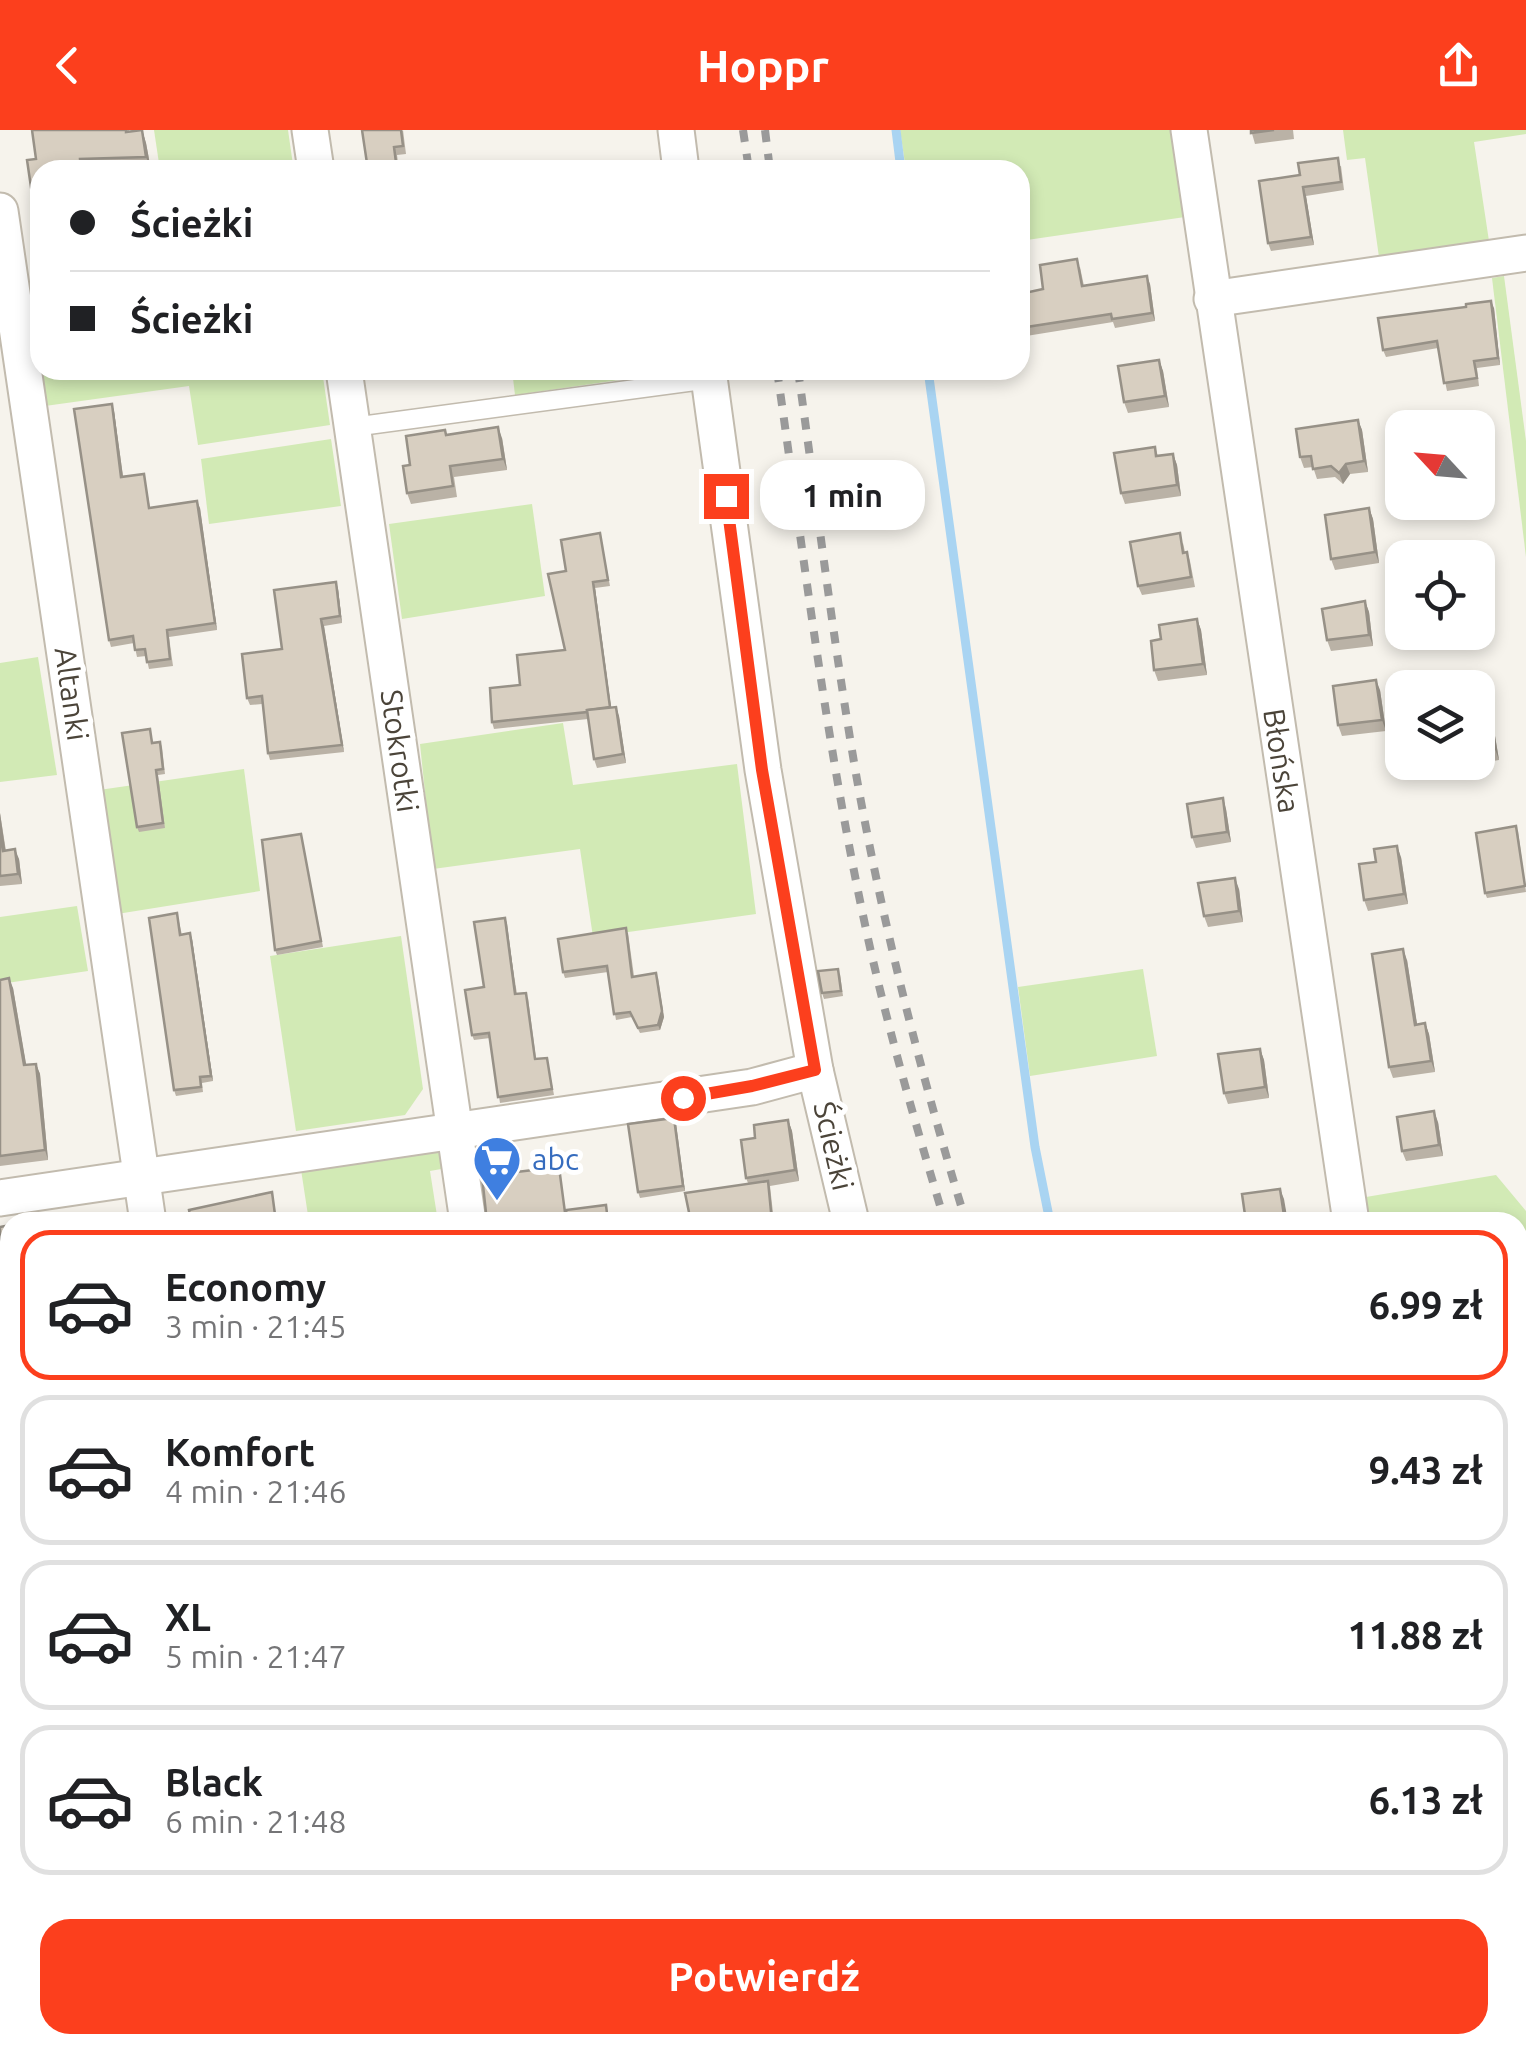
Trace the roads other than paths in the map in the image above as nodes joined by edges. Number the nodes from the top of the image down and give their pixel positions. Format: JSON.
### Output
{"nodes":[{"id":1,"x":310,"y":130,"type":"edge"},
{"id":2,"x":676,"y":130,"type":"edge"},
{"id":3,"x":1189,"y":130,"type":"edge"},
{"id":4,"x":314,"y":160,"type":"edge"},
{"id":5,"x":680,"y":160,"type":"edge"},
{"id":6,"x":0,"y":211,"type":"edge"},
{"id":7,"x":1526,"y":252,"type":"edge"},
{"id":8,"x":1212,"y":299,"type":"junction"},
{"id":9,"x":346,"y":380,"type":"edge"},
{"id":10,"x":669,"y":380,"type":"edge"},
{"id":11,"x":710,"y":380,"type":"edge"},
{"id":12,"x":353,"y":427,"type":"junction"},
{"id":13,"x":815,"y":1070,"type":"junction"},
{"id":14,"x":454,"y":1132,"type":"junction"},
{"id":15,"x":142,"y":1177,"type":"junction"},
{"id":16,"x":0,"y":1198,"type":"edge"},
{"id":17,"x":147,"y":1212,"type":"edge"},
{"id":18,"x":466,"y":1212,"type":"edge"},
{"id":19,"x":849,"y":1212,"type":"edge"},
{"id":20,"x":1349,"y":1212,"type":"edge"}],
"edges":[{"from":1,"to":4,"type":"street"},
{"from":2,"to":5,"type":"street"},
{"from":3,"to":8,"type":"street","name":"Błońska"},
{"from":6,"to":15,"type":"street","name":"Altanki"},
{"from":7,"to":8,"type":"street"},
{"from":8,"to":20,"type":"street","name":"Błońska"},
{"from":9,"to":12,"type":"street","name":"Stokrotki"},
{"from":10,"to":12,"type":"lane"},
{"from":11,"to":13,"type":"street","name":"Ścieżki"},
{"from":12,"to":14,"type":"street","name":"Stokrotki"},
{"from":13,"to":14,"type":"street","name":"Ścieżki"},
{"from":13,"to":19,"type":"street","name":"Ścieżki"},
{"from":14,"to":15,"type":"street"},
{"from":14,"to":18,"type":"street","name":"Stokrotki"},
{"from":15,"to":16,"type":"street"},
{"from":15,"to":17,"type":"street","name":"Altanki"}]}
